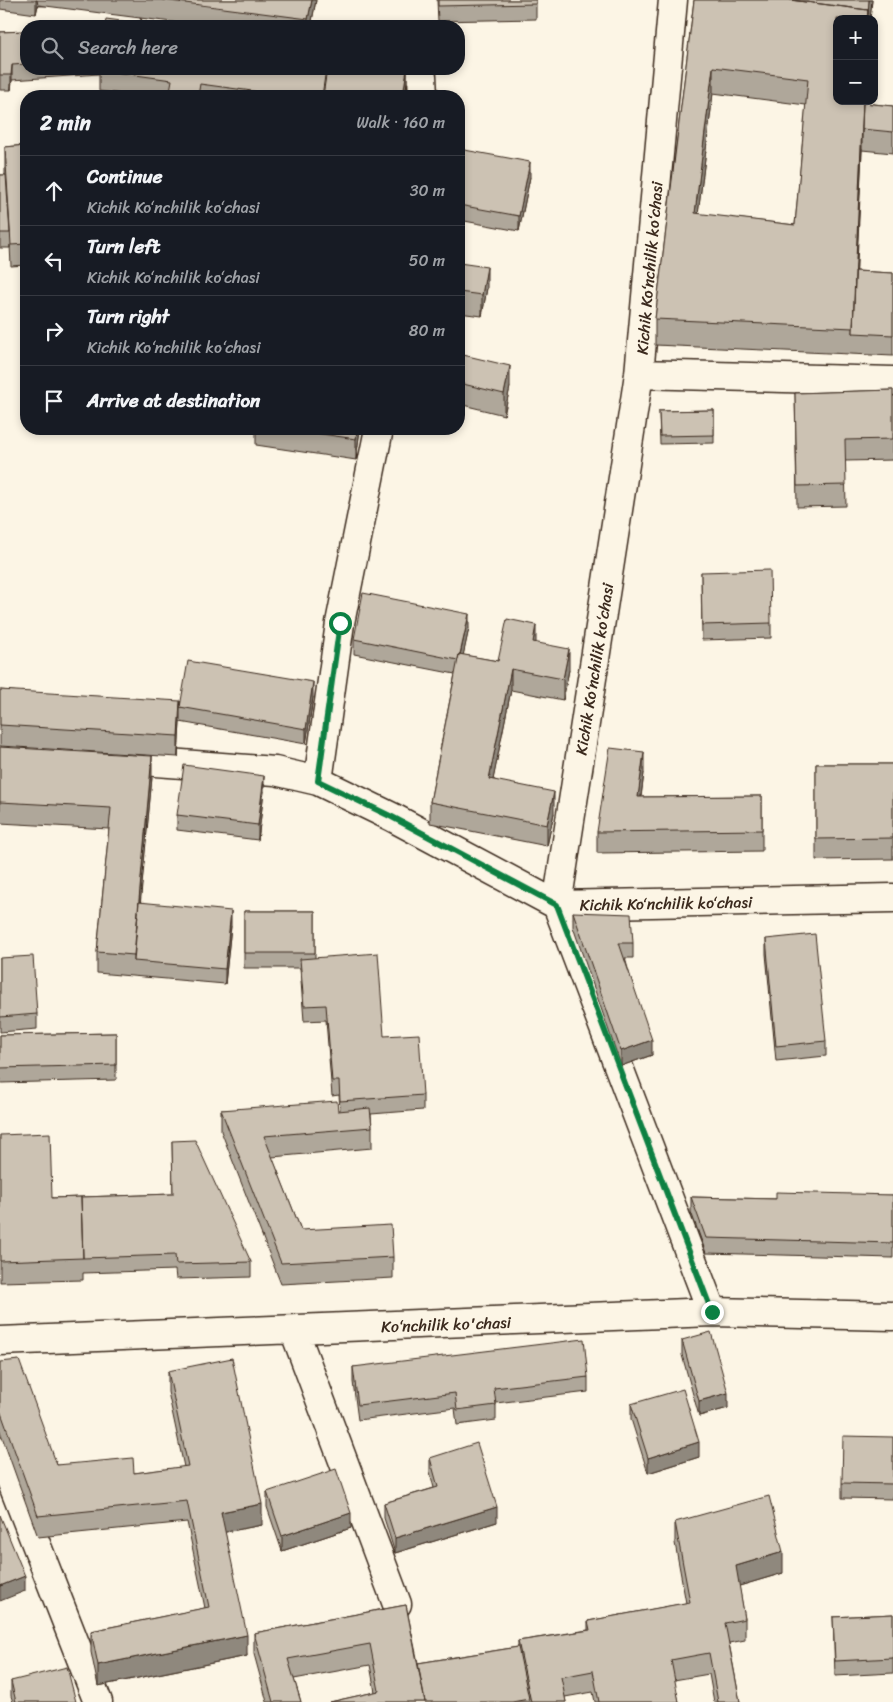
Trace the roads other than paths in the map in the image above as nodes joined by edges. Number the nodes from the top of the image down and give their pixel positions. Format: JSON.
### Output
{"nodes":[{"id":1,"x":673,"y":0,"type":"edge"},
{"id":2,"x":0,"y":21,"type":"edge"},
{"id":3,"x":20,"y":21,"type":"edge"},
{"id":4,"x":421,"y":75,"type":"edge"},
{"id":5,"x":423,"y":90,"type":"edge"},
{"id":6,"x":639,"y":374,"type":"junction"},
{"id":7,"x":893,"y":381,"type":"edge"},
{"id":8,"x":379,"y":435,"type":"edge"},
{"id":9,"x":89,"y":758,"type":"edge"},
{"id":10,"x":318,"y":781,"type":"junction"},
{"id":11,"x":893,"y":898,"type":"edge"},
{"id":12,"x":557,"y":905,"type":"junction"},
{"id":13,"x":712,"y":1312,"type":"junction"},
{"id":14,"x":893,"y":1316,"type":"edge"},
{"id":15,"x":294,"y":1330,"type":"junction"},
{"id":16,"x":0,"y":1338,"type":"edge"},
{"id":17,"x":0,"y":1452,"type":"edge"},
{"id":18,"x":397,"y":1604,"type":"dead end"},
{"id":19,"x":98,"y":1702,"type":"edge"}],
"edges":[{"from":1,"to":6,"type":"street","name":"Kichik Ko‘nchilik ko‘chasi"},
{"from":2,"to":3,"type":"street"},
{"from":4,"to":5,"type":"street"},
{"from":6,"to":7,"type":"street"},
{"from":6,"to":12,"type":"street","name":"Kichik Ko‘nchilik ko‘chasi"},
{"from":8,"to":10,"type":"street"},
{"from":9,"to":10,"type":"street","name":"Kichik Koʻnchilik koʻchasi"},
{"from":10,"to":12,"type":"street","name":"Kichik Koʻnchilik koʻchasi"},
{"from":11,"to":12,"type":"street","name":"Kichik Koʻnchilik koʻchasi"},
{"from":12,"to":13,"type":"street","name":"Kichik Ko‘nchilik ko‘chasi"},
{"from":13,"to":14,"type":"street","name":"Ko‘nchilik ko'chasi"},
{"from":13,"to":15,"type":"street","name":"Ko‘nchilik ko'chasi"},
{"from":15,"to":16,"type":"street","name":"Ko‘nchilik ko'chasi"},
{"from":15,"to":18,"type":"street"},
{"from":17,"to":19,"type":"street"}]}
